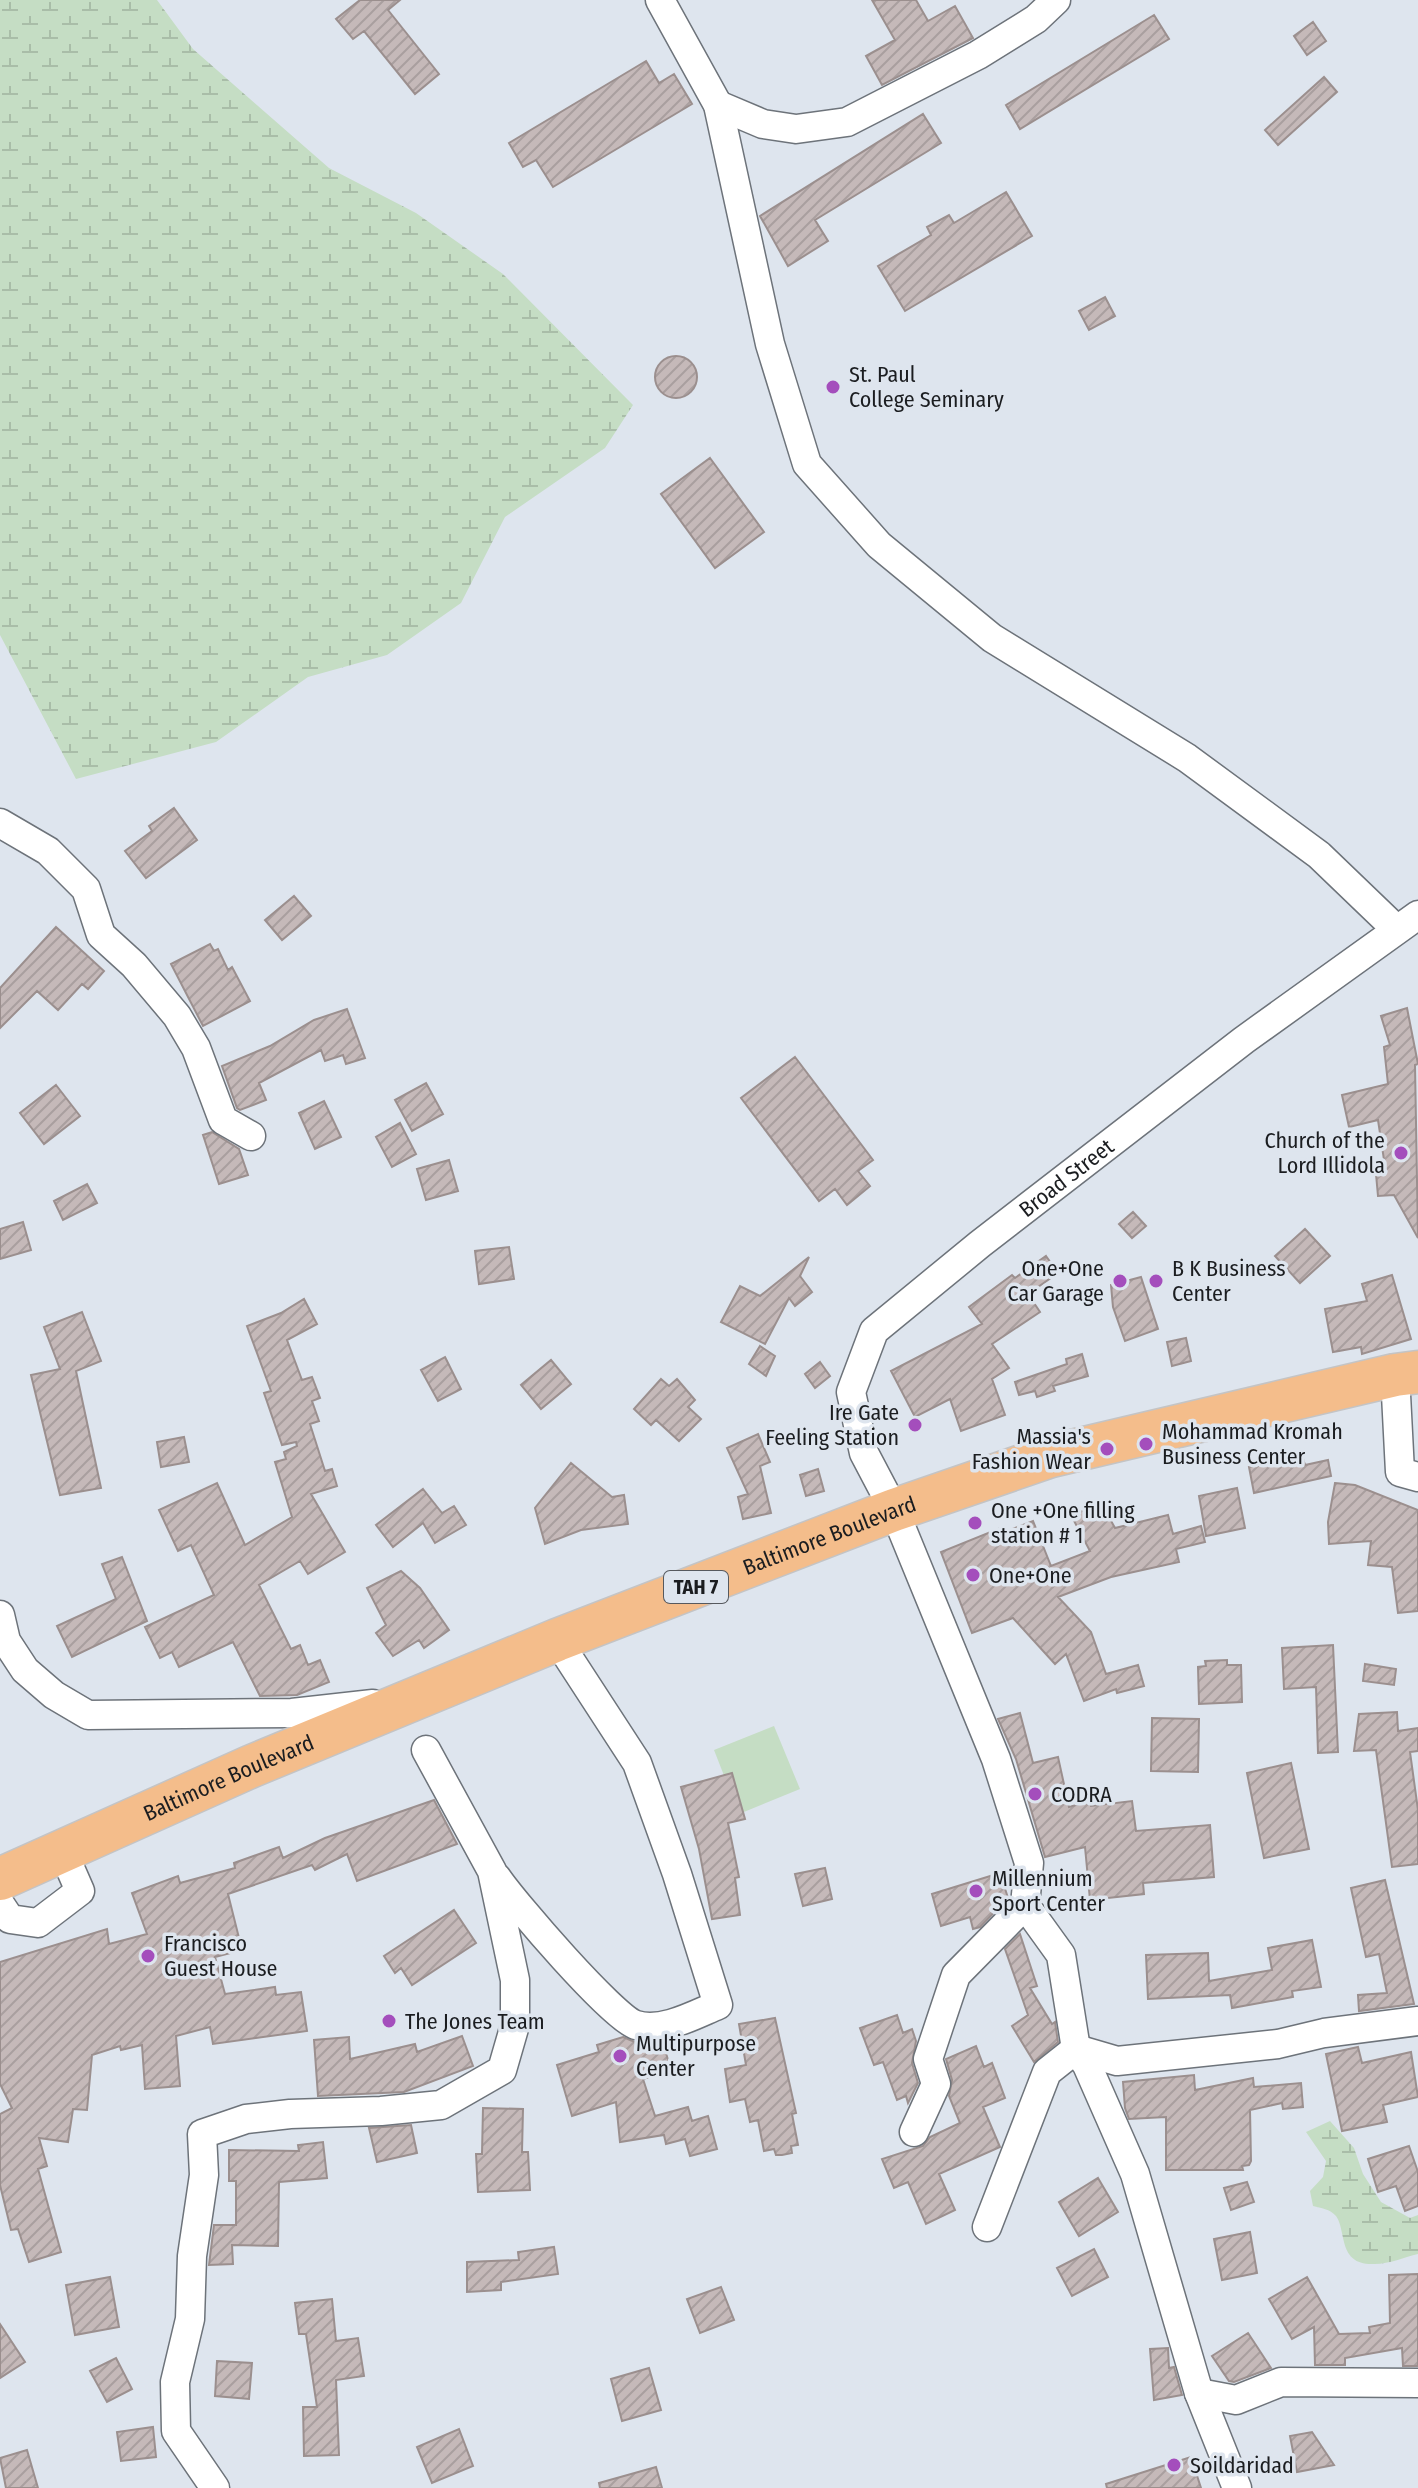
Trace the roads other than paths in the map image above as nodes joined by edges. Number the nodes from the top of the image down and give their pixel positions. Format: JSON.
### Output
{"nodes":[{"id":1,"x":660,"y":0,"type":"edge"},
{"id":2,"x":1056,"y":0,"type":"edge"},
{"id":3,"x":718,"y":105,"type":"junction"},
{"id":4,"x":0,"y":823,"type":"edge"},
{"id":5,"x":1407,"y":922,"type":"edge"},
{"id":6,"x":251,"y":1136,"type":"dead end"},
{"id":7,"x":1407,"y":1374,"type":"edge"},
{"id":8,"x":1418,"y":1477,"type":"edge"},
{"id":9,"x":894,"y":1510,"type":"junction"},
{"id":10,"x":0,"y":1615,"type":"edge"},
{"id":11,"x":557,"y":1640,"type":"junction"},
{"id":12,"x":414,"y":1700,"type":"junction"},
{"id":13,"x":426,"y":1750,"type":"dead end"},
{"id":14,"x":63,"y":1852,"type":"junction"},
{"id":15,"x":492,"y":1871,"type":"junction"},
{"id":16,"x":0,"y":1879,"type":"edge"},
{"id":17,"x":0,"y":1904,"type":"edge"},
{"id":18,"x":1025,"y":1905,"type":"junction"},
{"id":19,"x":1418,"y":2021,"type":"edge"},
{"id":20,"x":1076,"y":2049,"type":"junction"},
{"id":21,"x":914,"y":2132,"type":"dead end"},
{"id":22,"x":987,"y":2227,"type":"dead end"},
{"id":23,"x":1418,"y":2383,"type":"edge"},
{"id":24,"x":1199,"y":2393,"type":"junction"},
{"id":25,"x":215,"y":2488,"type":"edge"},
{"id":26,"x":1237,"y":2488,"type":"edge"}],
"edges":[{"from":1,"to":3,"type":"street"},
{"from":2,"to":3,"type":"street"},
{"from":3,"to":5,"type":"street"},
{"from":4,"to":6,"type":"street"},
{"from":5,"to":9,"type":"street","name":"Broad Street"},
{"from":7,"to":8,"type":"street"},
{"from":7,"to":9,"type":"highway","name":"Baltimore Boulevard","number":"TAH 7"},
{"from":9,"to":11,"type":"highway","name":"Baltimore Boulevard","number":"TAH 7"},
{"from":9,"to":18,"type":"street","name":"Broad Street"},
{"from":10,"to":12,"type":"street"},
{"from":11,"to":12,"type":"highway","name":"Baltimore Boulevard","number":"TAH 7"},
{"from":11,"to":15,"type":"street"},
{"from":12,"to":14,"type":"highway","name":"Baltimore Boulevard","number":"TAH 7"},
{"from":13,"to":15,"type":"street"},
{"from":14,"to":16,"type":"highway","name":"Baltimore Boulevard","number":"TAH 7"},
{"from":14,"to":17,"type":"street"},
{"from":15,"to":25,"type":"street"},
{"from":18,"to":20,"type":"street"},
{"from":18,"to":21,"type":"street"},
{"from":19,"to":20,"type":"street"},
{"from":20,"to":22,"type":"street"},
{"from":20,"to":24,"type":"street"},
{"from":23,"to":24,"type":"street"},
{"from":24,"to":26,"type":"street"}]}
